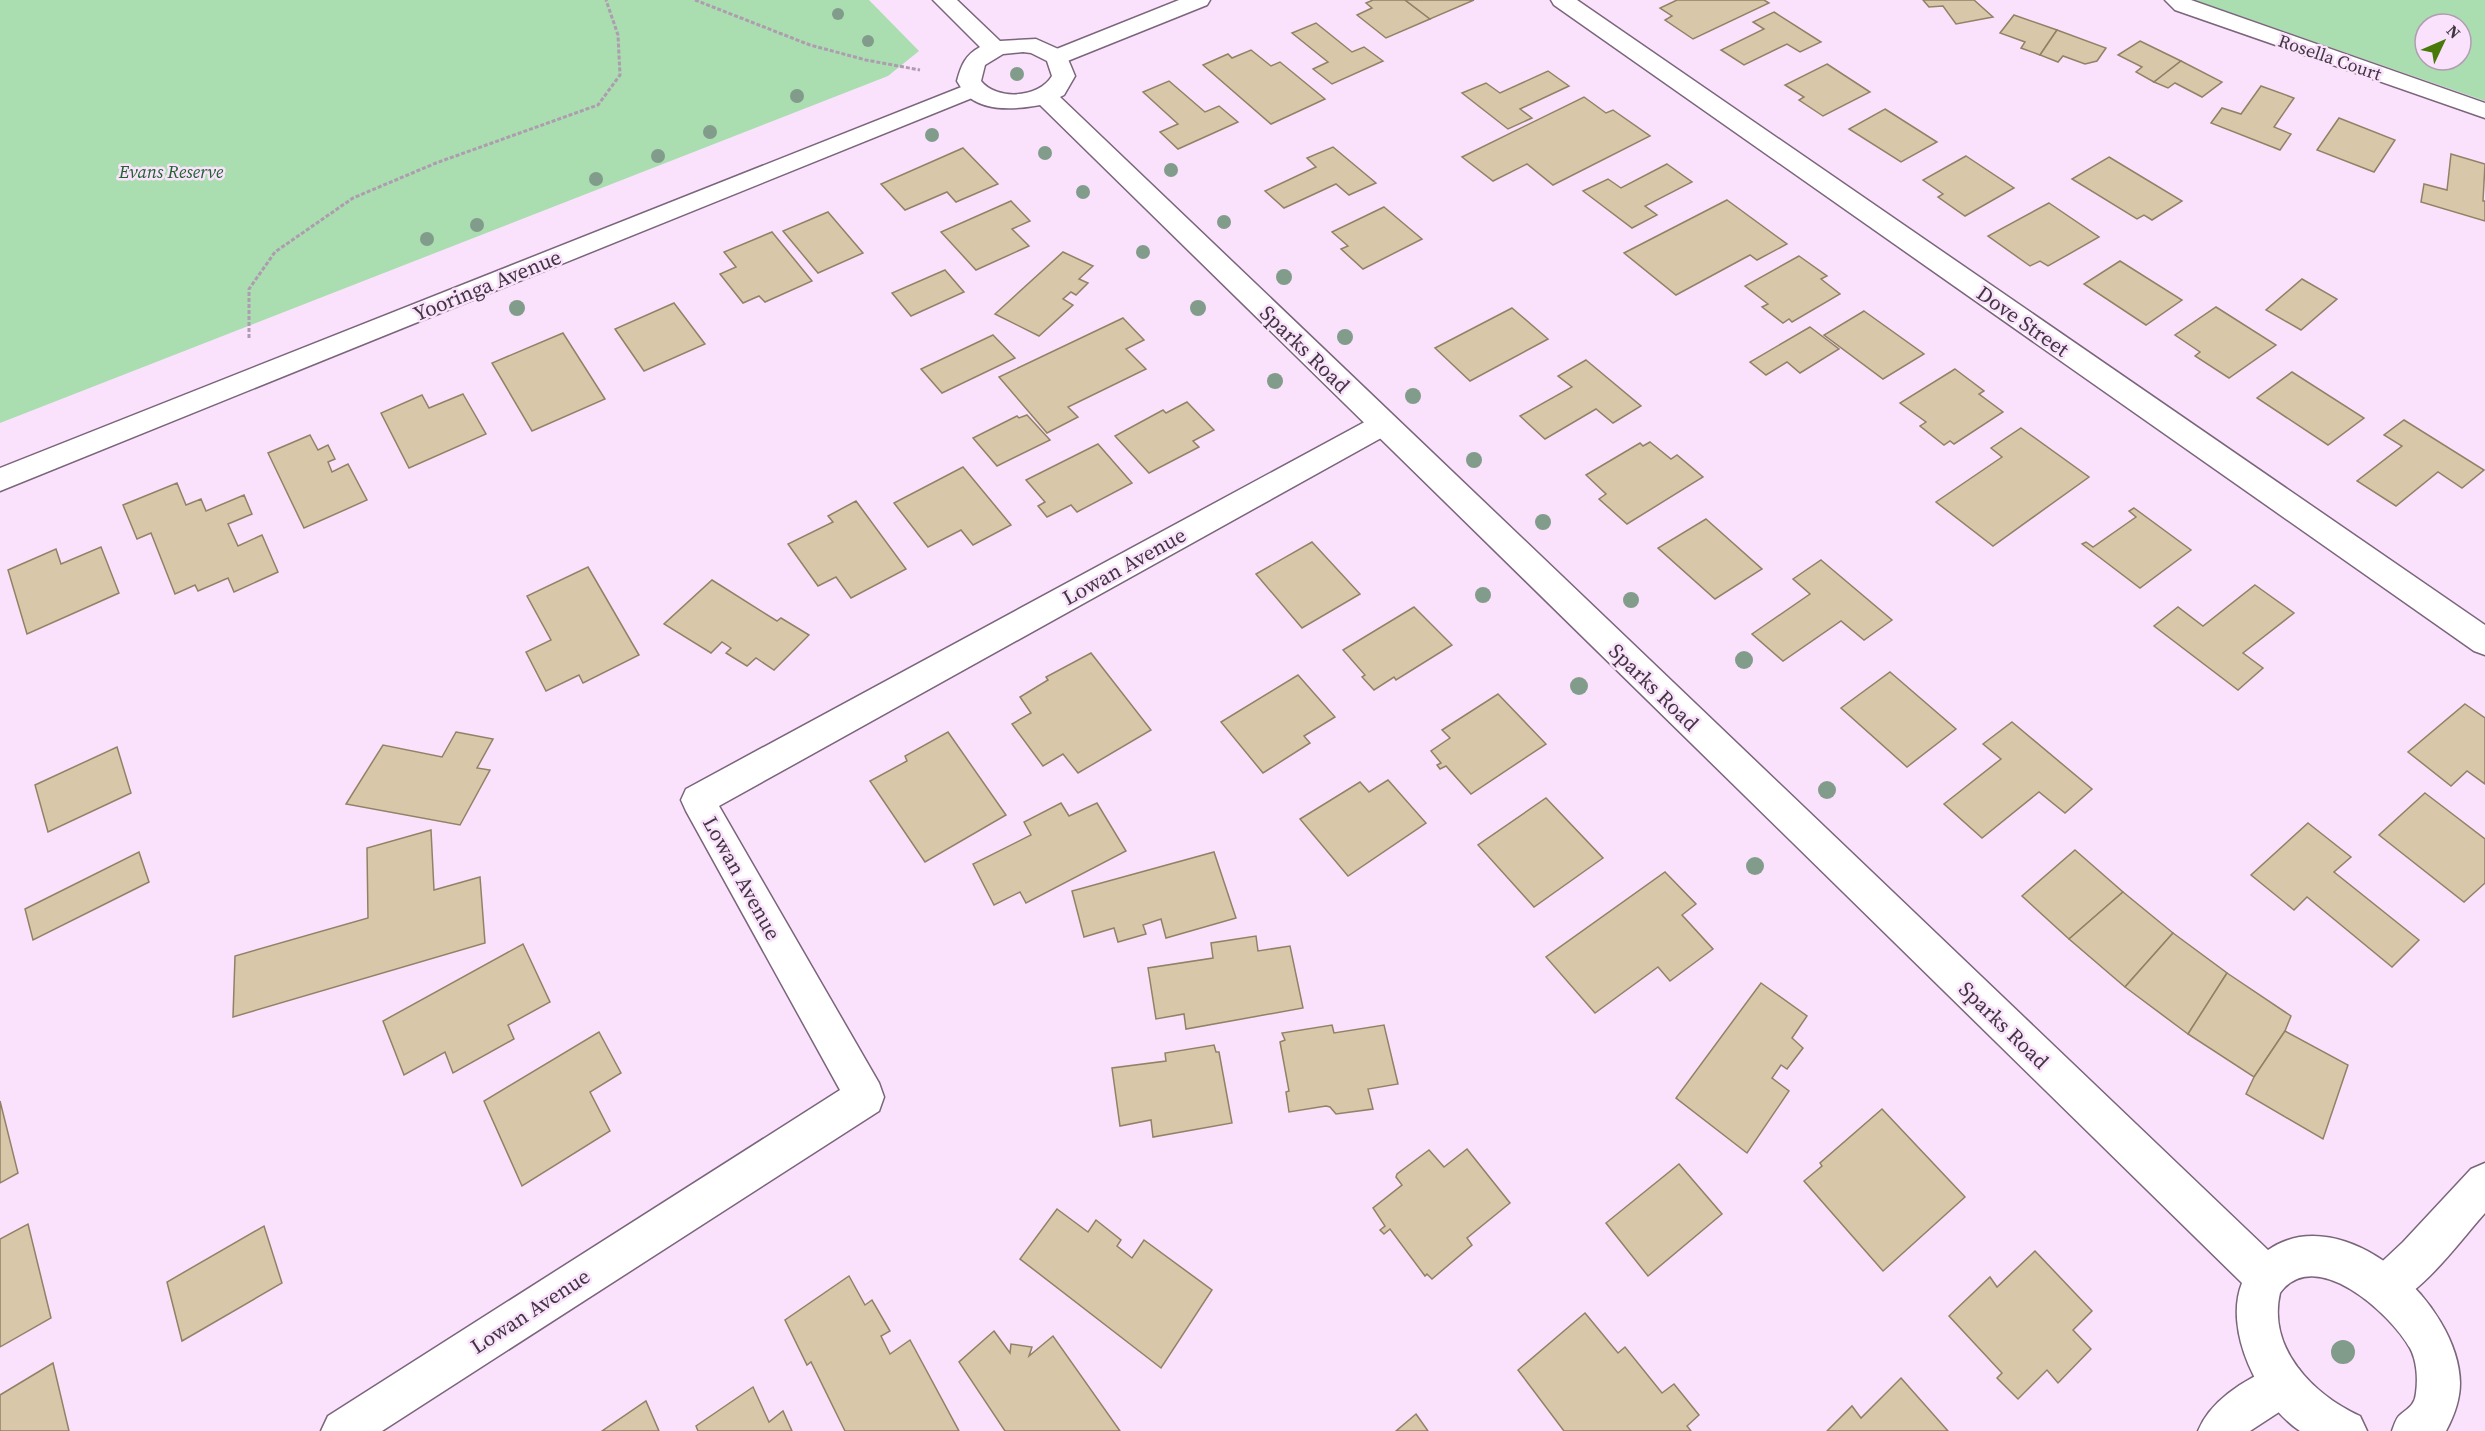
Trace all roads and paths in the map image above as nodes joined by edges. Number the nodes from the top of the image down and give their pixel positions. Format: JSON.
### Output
{"nodes":[{"id":1,"x":606,"y":0,"type":"edge"},
{"id":2,"x":695,"y":0,"type":"edge"},
{"id":3,"x":944,"y":0,"type":"edge"},
{"id":4,"x":1199,"y":0,"type":"edge"},
{"id":5,"x":1562,"y":0,"type":"edge"},
{"id":6,"x":2176,"y":0,"type":"edge"},
{"id":7,"x":995,"y":49,"type":"junction"},
{"id":8,"x":1057,"y":57,"type":"junction"},
{"id":9,"x":926,"y":71,"type":"dead end"},
{"id":10,"x":974,"y":89,"type":"junction"},
{"id":11,"x":1044,"y":95,"type":"junction"},
{"id":12,"x":2485,"y":111,"type":"edge"},
{"id":13,"x":249,"y":338,"type":"dead end"},
{"id":14,"x":1382,"y":425,"type":"junction"},
{"id":15,"x":0,"y":480,"type":"edge"},
{"id":16,"x":2485,"y":642,"type":"edge"},
{"id":17,"x":2485,"y":1183,"type":"edge"},
{"id":18,"x":2266,"y":1277,"type":"junction"},
{"id":19,"x":2386,"y":1287,"type":"junction"},
{"id":20,"x":2284,"y":1384,"type":"junction"},
{"id":21,"x":2420,"y":1430,"type":"edge"},
{"id":22,"x":344,"y":1431,"type":"edge"},
{"id":23,"x":2220,"y":1431,"type":"edge"},
{"id":24,"x":2345,"y":1431,"type":"edge"}],
"edges":[{"from":1,"to":13,"type":"path"},
{"from":2,"to":9,"type":"path"},
{"from":3,"to":7,"type":"street"},
{"from":4,"to":8,"type":"street"},
{"from":5,"to":16,"type":"street","name":"Dove Street"},
{"from":6,"to":12,"type":"street","name":"Rosella Court"},
{"from":7,"to":8,"type":"street"},
{"from":7,"to":10,"type":"street"},
{"from":8,"to":11,"type":"street"},
{"from":10,"to":11,"type":"street"},
{"from":10,"to":15,"type":"street","name":"Yooringa Avenue"},
{"from":11,"to":14,"type":"street","name":"Sparks Road"},
{"from":14,"to":18,"type":"street","name":"Sparks Road"},
{"from":14,"to":22,"type":"street","name":"Lowan Avenue"},
{"from":17,"to":19,"type":"street"},
{"from":18,"to":19,"type":"street"},
{"from":18,"to":20,"type":"street"},
{"from":19,"to":21,"type":"street"},
{"from":20,"to":23,"type":"street"},
{"from":20,"to":24,"type":"street"}]}
